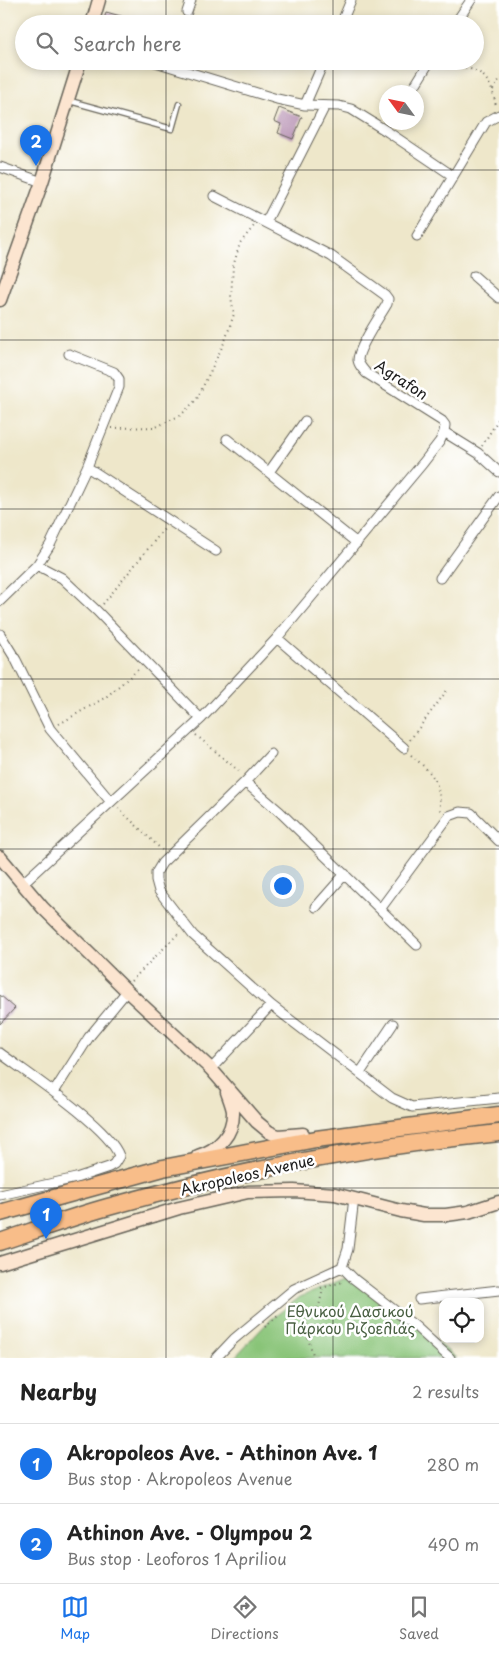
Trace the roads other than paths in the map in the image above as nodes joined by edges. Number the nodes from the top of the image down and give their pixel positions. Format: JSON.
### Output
{"nodes":[{"id":1,"x":99,"y":0,"type":"edge"},
{"id":2,"x":191,"y":0,"type":"edge"},
{"id":3,"x":351,"y":0,"type":"edge"},
{"id":4,"x":471,"y":0,"type":"edge"},
{"id":5,"x":187,"y":12,"type":"dead end"},
{"id":6,"x":95,"y":15,"type":"edge"},
{"id":7,"x":344,"y":15,"type":"edge"},
{"id":8,"x":461,"y":15,"type":"edge"},
{"id":9,"x":77,"y":70,"type":"edge"},
{"id":10,"x":182,"y":70,"type":"edge"},
{"id":11,"x":320,"y":70,"type":"edge"},
{"id":12,"x":424,"y":70,"type":"edge"},
{"id":13,"x":415,"y":85,"type":"edge"},
{"id":14,"x":68,"y":100,"type":"junction"},
{"id":15,"x":179,"y":104,"type":"dead end"},
{"id":16,"x":305,"y":105,"type":"junction"},
{"id":17,"x":325,"y":106,"type":"junction"},
{"id":18,"x":498,"y":115,"type":"edge"},
{"id":19,"x":388,"y":132,"type":"joint"},
{"id":20,"x":0,"y":167,"type":"edge"},
{"id":21,"x":453,"y":176,"type":"junction"},
{"id":22,"x":42,"y":182,"type":"junction"},
{"id":23,"x":214,"y":196,"type":"dead end"},
{"id":24,"x":266,"y":222,"type":"junction"},
{"id":25,"x":417,"y":236,"type":"dead end"},
{"id":26,"x":474,"y":276,"type":"dead end"},
{"id":27,"x":499,"y":298,"type":"edge"},
{"id":28,"x":0,"y":300,"type":"edge"},
{"id":29,"x":69,"y":354,"type":"dead end"},
{"id":30,"x":306,"y":421,"type":"dead end"},
{"id":31,"x":444,"y":432,"type":"junction"},
{"id":32,"x":227,"y":439,"type":"dead end"},
{"id":33,"x":87,"y":467,"type":"junction"},
{"id":34,"x":269,"y":472,"type":"junction"},
{"id":35,"x":499,"y":472,"type":"edge"},
{"id":36,"x":499,"y":496,"type":"edge"},
{"id":37,"x":357,"y":543,"type":"junction"},
{"id":38,"x":216,"y":551,"type":"dead end"},
{"id":39,"x":37,"y":565,"type":"junction"},
{"id":40,"x":440,"y":578,"type":"dead end"},
{"id":41,"x":0,"y":601,"type":"edge"},
{"id":42,"x":0,"y":634,"type":"edge"},
{"id":43,"x":277,"y":638,"type":"junction"},
{"id":44,"x":201,"y":719,"type":"junction"},
{"id":45,"x":404,"y":748,"type":"road end"},
{"id":46,"x":271,"y":754,"type":"dead end"},
{"id":47,"x":246,"y":780,"type":"junction"},
{"id":48,"x":111,"y":802,"type":"junction"},
{"id":49,"x":499,"y":841,"type":"edge"},
{"id":50,"x":0,"y":857,"type":"edge"},
{"id":51,"x":345,"y":874,"type":"junction"},
{"id":52,"x":23,"y":883,"type":"junction"},
{"id":53,"x":316,"y":907,"type":"dead end"},
{"id":54,"x":381,"y":908,"type":"junction"},
{"id":55,"x":418,"y":945,"type":"dead end"},
{"id":56,"x":125,"y":989,"type":"junction"},
{"id":57,"x":271,"y":1005,"type":"junction"},
{"id":58,"x":393,"y":1024,"type":"dead end"},
{"id":59,"x":0,"y":1053,"type":"edge"},
{"id":60,"x":211,"y":1069,"type":"junction"},
{"id":61,"x":360,"y":1074,"type":"junction"},
{"id":62,"x":226,"y":1087,"type":"junction"},
{"id":63,"x":54,"y":1092,"type":"junction"},
{"id":64,"x":499,"y":1098,"type":"edge"},
{"id":65,"x":499,"y":1114,"type":"edge"},
{"id":66,"x":370,"y":1131,"type":"junction"},
{"id":67,"x":499,"y":1133,"type":"edge"},
{"id":68,"x":163,"y":1168,"type":"junction"},
{"id":69,"x":0,"y":1195,"type":"edge"},
{"id":70,"x":354,"y":1198,"type":"junction"},
{"id":71,"x":499,"y":1202,"type":"edge"},
{"id":72,"x":0,"y":1213,"type":"edge"},
{"id":73,"x":0,"y":1242,"type":"edge"},
{"id":74,"x":0,"y":1263,"type":"edge"},
{"id":75,"x":342,"y":1267,"type":"junction"},
{"id":76,"x":499,"y":1290,"type":"edge"},
{"id":77,"x":419,"y":1299,"type":"dead end"},
{"id":78,"x":216,"y":1358,"type":"edge"},
{"id":79,"x":450,"y":1358,"type":"edge"}],
"edges":[{"from":1,"to":6,"type":"street"},
{"from":2,"to":5,"type":"street"},
{"from":3,"to":7,"type":"street"},
{"from":4,"to":8,"type":"street"},
{"from":9,"to":14,"type":"street"},
{"from":10,"to":16,"type":"street"},
{"from":11,"to":16,"type":"street"},
{"from":12,"to":13,"type":"street"},
{"from":14,"to":15,"type":"lane"},
{"from":14,"to":22,"type":"street"},
{"from":16,"to":17,"type":"street"},
{"from":17,"to":19,"type":"street"},
{"from":17,"to":24,"type":"street"},
{"from":18,"to":21,"type":"street"},
{"from":19,"to":21,"type":"street"},
{"from":20,"to":22,"type":"street"},
{"from":21,"to":25,"type":"street"},
{"from":22,"to":28,"type":"street"},
{"from":23,"to":24,"type":"street"},
{"from":24,"to":31,"type":"street","name":"Agrafon"},
{"from":26,"to":27,"type":"street"},
{"from":29,"to":33,"type":"street"},
{"from":30,"to":34,"type":"street"},
{"from":31,"to":35,"type":"street"},
{"from":31,"to":37,"type":"street"},
{"from":32,"to":34,"type":"street"},
{"from":33,"to":38,"type":"street"},
{"from":33,"to":39,"type":"street"},
{"from":34,"to":37,"type":"street"},
{"from":36,"to":40,"type":"street"},
{"from":37,"to":43,"type":"street"},
{"from":39,"to":41,"type":"street"},
{"from":39,"to":44,"type":"street"},
{"from":42,"to":48,"type":"street"},
{"from":43,"to":44,"type":"street"},
{"from":43,"to":45,"type":"street"},
{"from":44,"to":48,"type":"street"},
{"from":46,"to":47,"type":"street"},
{"from":47,"to":51,"type":"street"},
{"from":47,"to":57,"type":"street"},
{"from":48,"to":52,"type":"street"},
{"from":49,"to":54,"type":"street"},
{"from":50,"to":52,"type":"street"},
{"from":51,"to":53,"type":"street"},
{"from":51,"to":54,"type":"street"},
{"from":52,"to":56,"type":"street"},
{"from":54,"to":55,"type":"street"},
{"from":56,"to":60,"type":"street"},
{"from":56,"to":63,"type":"street"},
{"from":57,"to":60,"type":"street"},
{"from":57,"to":61,"type":"street"},
{"from":58,"to":61,"type":"street"},
{"from":59,"to":63,"type":"street"},
{"from":60,"to":62,"type":"street"},
{"from":61,"to":64,"type":"street"},
{"from":62,"to":66,"type":"street"},
{"from":62,"to":68,"type":"street"},
{"from":63,"to":69,"type":"street"},
{"from":65,"to":66,"type":"highway","name":"Akropoleos Avenue"},
{"from":66,"to":68,"type":"highway","name":"Akropoleos Avenue"},
{"from":67,"to":73,"type":"highway","name":"Akropoleos Avenue"},
{"from":68,"to":72,"type":"highway","name":"Akropoleos Avenue"},
{"from":70,"to":71,"type":"street"},
{"from":70,"to":74,"type":"street"},
{"from":70,"to":75,"type":"street"},
{"from":75,"to":78,"type":"street"},
{"from":75,"to":79,"type":"street"},
{"from":76,"to":77,"type":"street"}]}
